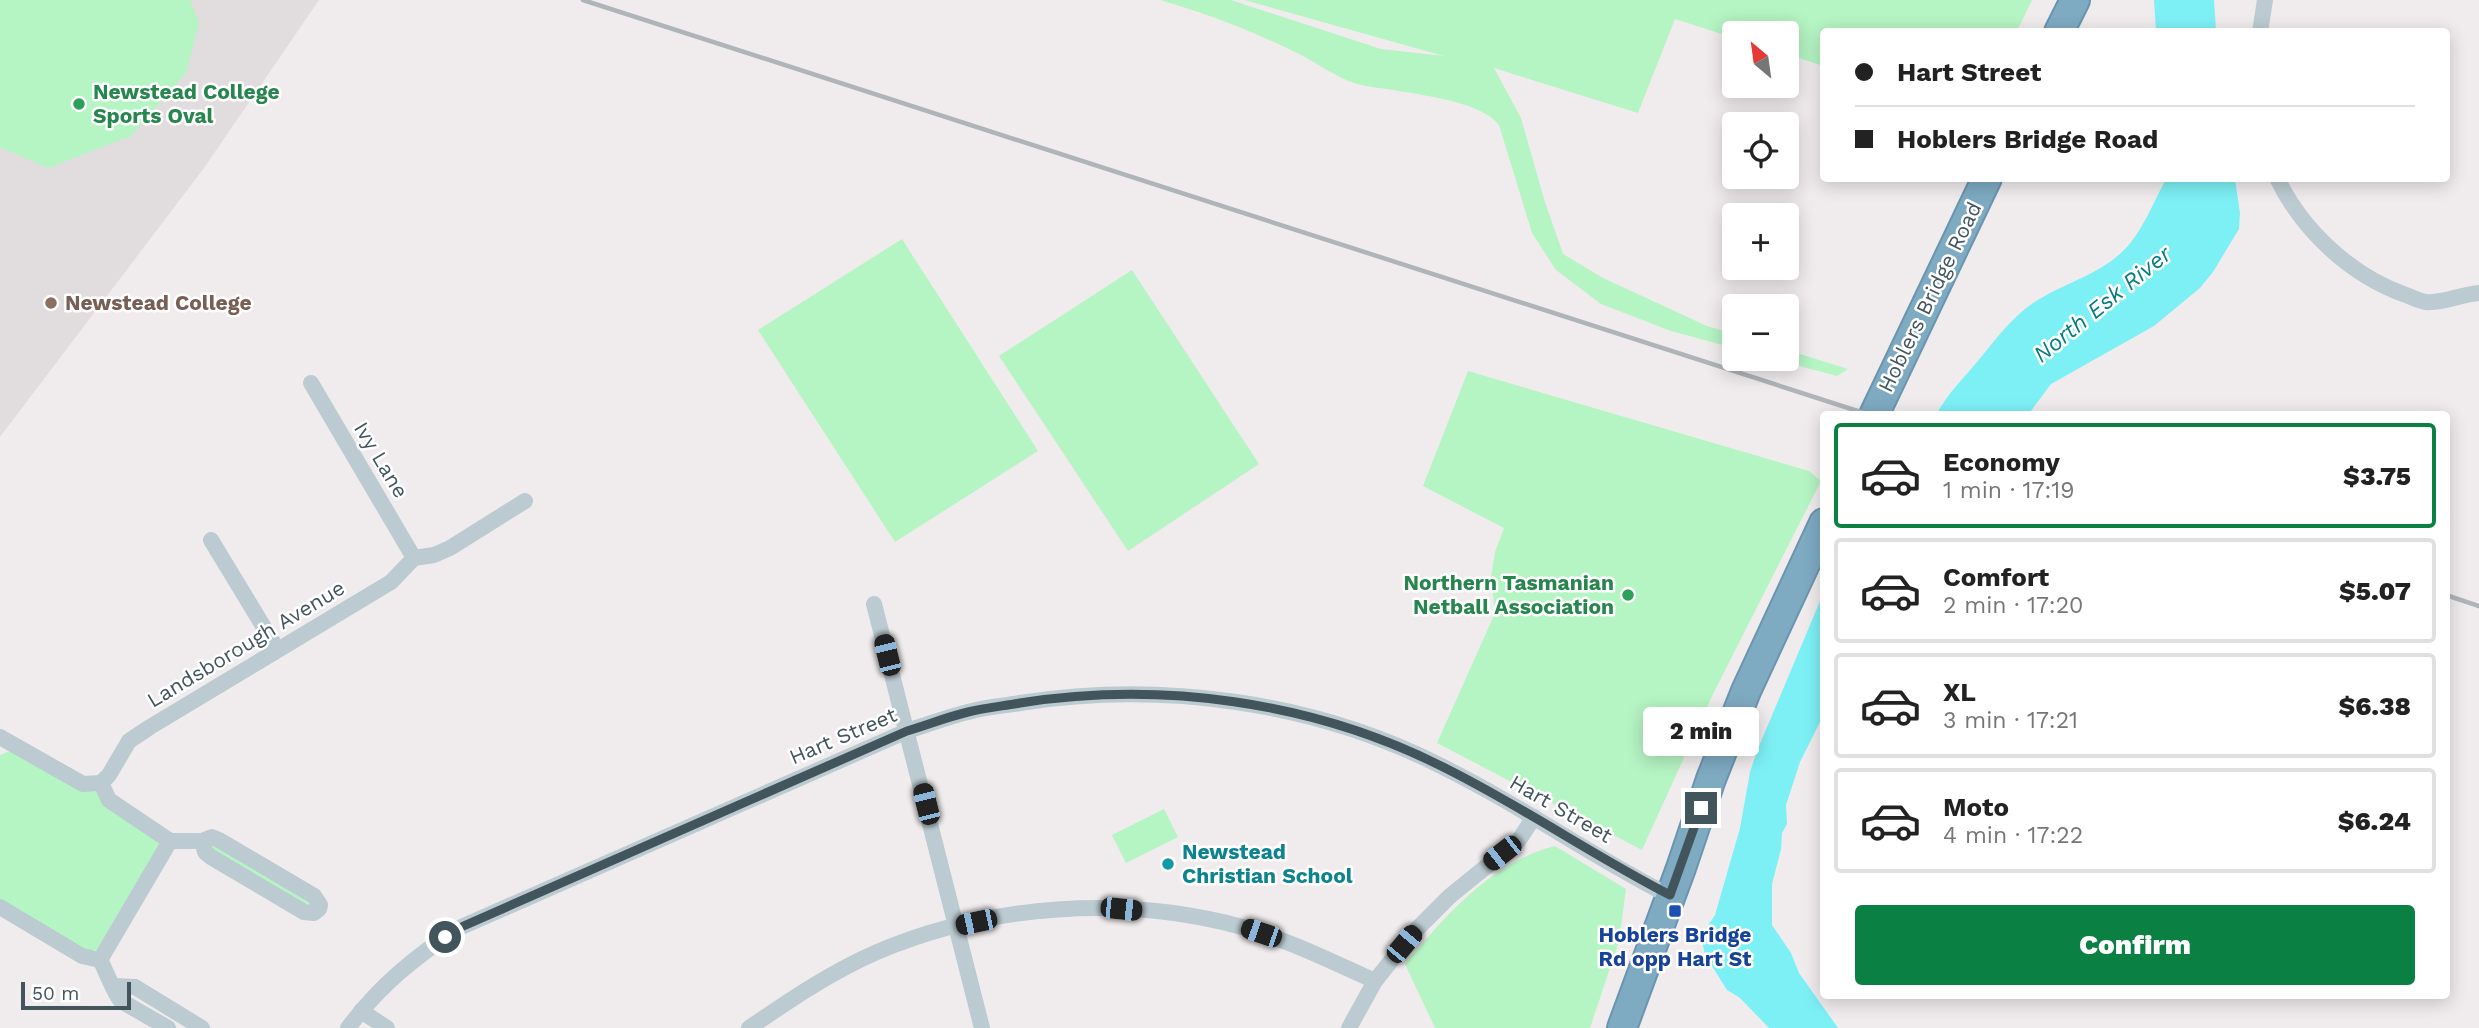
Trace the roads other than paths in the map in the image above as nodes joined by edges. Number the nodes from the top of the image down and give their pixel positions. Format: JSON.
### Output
{"nodes":[{"id":1,"x":2076,"y":0,"type":"edge"},
{"id":2,"x":2265,"y":0,"type":"edge"},
{"id":3,"x":2062,"y":28,"type":"edge"},
{"id":4,"x":2261,"y":28,"type":"edge"},
{"id":5,"x":1985,"y":182,"type":"edge"},
{"id":6,"x":2279,"y":182,"type":"edge"},
{"id":7,"x":2479,"y":293,"type":"edge"},
{"id":8,"x":311,"y":383,"type":"dead end"},
{"id":9,"x":1876,"y":411,"type":"edge"},
{"id":10,"x":525,"y":501,"type":"dead end"},
{"id":11,"x":1820,"y":532,"type":"edge"},
{"id":12,"x":211,"y":541,"type":"dead end"},
{"id":13,"x":415,"y":558,"type":"junction"},
{"id":14,"x":874,"y":604,"type":"dead end"},
{"id":15,"x":277,"y":649,"type":"junction"},
{"id":16,"x":907,"y":731,"type":"junction"},
{"id":17,"x":1,"y":739,"type":"edge"},
{"id":18,"x":101,"y":783,"type":"junction"},
{"id":19,"x":1534,"y":817,"type":"junction"},
{"id":20,"x":170,"y":841,"type":"junction"},
{"id":21,"x":202,"y":841,"type":"junction"},
{"id":22,"x":1670,"y":895,"type":"junction"},
{"id":23,"x":0,"y":908,"type":"edge"},
{"id":24,"x":957,"y":926,"type":"junction"},
{"id":25,"x":100,"y":960,"type":"junction"},
{"id":26,"x":1375,"y":981,"type":"junction"},
{"id":27,"x":114,"y":986,"type":"junction"},
{"id":28,"x":361,"y":1011,"type":"junction"},
{"id":29,"x":168,"y":1028,"type":"edge"},
{"id":30,"x":202,"y":1028,"type":"edge"},
{"id":31,"x":348,"y":1028,"type":"edge"},
{"id":32,"x":387,"y":1028,"type":"edge"},
{"id":33,"x":749,"y":1028,"type":"edge"},
{"id":34,"x":982,"y":1028,"type":"edge"},
{"id":35,"x":1349,"y":1028,"type":"edge"},
{"id":36,"x":1622,"y":1028,"type":"edge"}],
"edges":[{"from":1,"to":3,"type":"highway"},
{"from":2,"to":4,"type":"street"},
{"from":5,"to":9,"type":"highway","name":"Hoblers Bridge Road"},
{"from":6,"to":7,"type":"street"},
{"from":8,"to":13,"type":"street","name":"Ivy Lane"},
{"from":10,"to":13,"type":"street","name":"Landsborough Avenue"},
{"from":11,"to":22,"type":"highway"},
{"from":12,"to":15,"type":"street"},
{"from":13,"to":15,"type":"street","name":"Landsborough Avenue"},
{"from":14,"to":16,"type":"street"},
{"from":15,"to":18,"type":"street","name":"Landsborough Avenue"},
{"from":16,"to":19,"type":"street","name":"Hart Street"},
{"from":16,"to":24,"type":"street"},
{"from":16,"to":28,"type":"street","name":"Hart Street"},
{"from":17,"to":18,"type":"street"},
{"from":18,"to":20,"type":"street"},
{"from":19,"to":22,"type":"street","name":"Hart Street"},
{"from":19,"to":26,"type":"street"},
{"from":20,"to":21,"type":"street"},
{"from":20,"to":25,"type":"street"},
{"from":21,"to":21,"type":"street"},
{"from":22,"to":36,"type":"highway"},
{"from":23,"to":25,"type":"street"},
{"from":24,"to":26,"type":"street"},
{"from":24,"to":33,"type":"street"},
{"from":24,"to":34,"type":"street"},
{"from":25,"to":27,"type":"street"},
{"from":26,"to":35,"type":"street"},
{"from":27,"to":29,"type":"street"},
{"from":27,"to":30,"type":"street"},
{"from":28,"to":31,"type":"street","name":"Hart Street"},
{"from":28,"to":32,"type":"street"}]}
